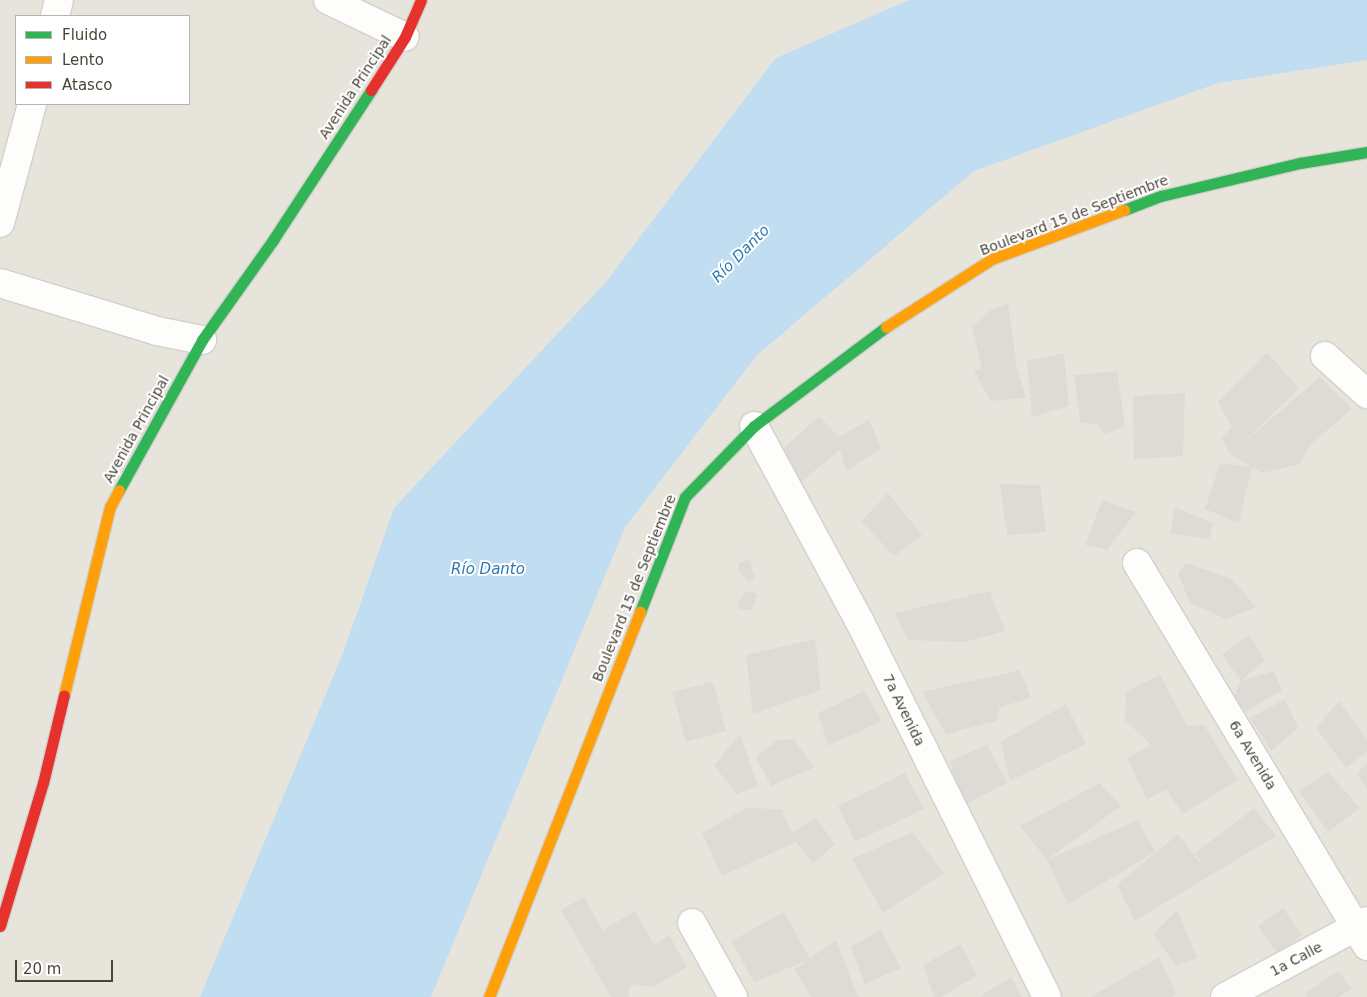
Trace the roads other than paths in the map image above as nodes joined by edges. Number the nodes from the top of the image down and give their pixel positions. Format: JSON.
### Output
{"nodes":[{"id":1,"x":59,"y":0,"type":"edge"},
{"id":2,"x":328,"y":0,"type":"edge"},
{"id":3,"x":421,"y":0,"type":"edge"},
{"id":4,"x":55,"y":15,"type":"edge"},
{"id":5,"x":405,"y":38,"type":"junction"},
{"id":6,"x":32,"y":105,"type":"edge"},
{"id":7,"x":1367,"y":152,"type":"edge"},
{"id":8,"x":0,"y":223,"type":"edge"},
{"id":9,"x":0,"y":283,"type":"edge"},
{"id":10,"x":202,"y":340,"type":"junction"},
{"id":11,"x":1325,"y":356,"type":"dead end"},
{"id":12,"x":1367,"y":394,"type":"edge"},
{"id":13,"x":754,"y":426,"type":"junction"},
{"id":14,"x":1137,"y":563,"type":"dead end"},
{"id":15,"x":692,"y":923,"type":"dead end"},
{"id":16,"x":0,"y":926,"type":"edge"},
{"id":17,"x":1363,"y":931,"type":"edge"},
{"id":18,"x":489,"y":997,"type":"edge"},
{"id":19,"x":733,"y":997,"type":"edge"},
{"id":20,"x":1047,"y":997,"type":"edge"},
{"id":21,"x":1225,"y":997,"type":"edge"}],
"edges":[{"from":1,"to":4,"type":"street"},
{"from":2,"to":5,"type":"street"},
{"from":3,"to":5,"type":"street","name":"Avenida Principal"},
{"from":5,"to":10,"type":"street","name":"Avenida Principal"},
{"from":6,"to":8,"type":"street"},
{"from":7,"to":13,"type":"street","name":"Boulevard 15 de Septiembre"},
{"from":9,"to":10,"type":"street"},
{"from":10,"to":16,"type":"street","name":"Avenida Principal"},
{"from":11,"to":12,"type":"street"},
{"from":13,"to":18,"type":"street","name":"Boulevard 15 de Septiembre"},
{"from":13,"to":20,"type":"street","name":"7a Avenida"},
{"from":14,"to":17,"type":"street","name":"6a Avenida"},
{"from":15,"to":19,"type":"street"},
{"from":17,"to":21,"type":"street","name":"1a Calle"}]}
